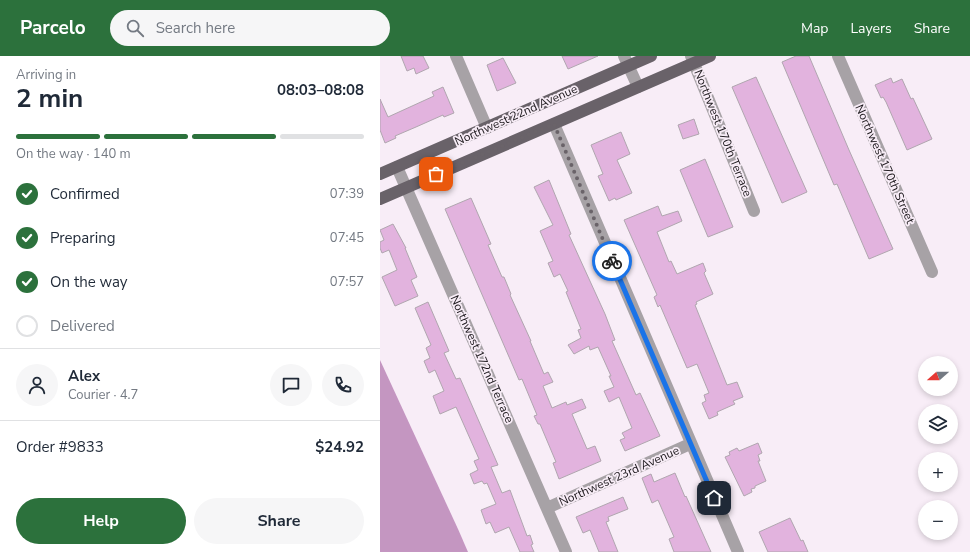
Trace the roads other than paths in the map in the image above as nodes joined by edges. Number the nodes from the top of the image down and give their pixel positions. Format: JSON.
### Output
{"nodes":[{"id":1,"x":456,"y":56,"type":"edge"},
{"id":2,"x":651,"y":56,"type":"edge"},
{"id":3,"x":710,"y":56,"type":"edge"},
{"id":4,"x":838,"y":56,"type":"edge"},
{"id":5,"x":692,"y":60,"type":"edge"},
{"id":6,"x":626,"y":61,"type":"edge"},
{"id":7,"x":638,"y":87,"type":"junction"},
{"id":8,"x":554,"y":124,"type":"junction"},
{"id":9,"x":487,"y":128,"type":"junction"},
{"id":10,"x":397,"y":167,"type":"junction"},
{"id":11,"x":380,"y":174,"type":"edge"},
{"id":12,"x":407,"y":187,"type":"junction"},
{"id":13,"x":380,"y":199,"type":"edge"},
{"id":14,"x":754,"y":211,"type":"dead end"},
{"id":15,"x":932,"y":272,"type":"dead end"},
{"id":16,"x":690,"y":444,"type":"junction"},
{"id":17,"x":547,"y":508,"type":"junction"},
{"id":18,"x":566,"y":552,"type":"edge"},
{"id":19,"x":738,"y":552,"type":"edge"}],
"edges":[{"from":1,"to":9,"type":"street"},
{"from":2,"to":6,"type":"main road","name":"Northwest 22nd Avenue"},
{"from":3,"to":5,"type":"main road","name":"Northwest 22nd Avenue"},
{"from":4,"to":15,"type":"street","name":"Northwest 170th Street"},
{"from":5,"to":7,"type":"main road","name":"Northwest 22nd Avenue"},
{"from":5,"to":14,"type":"street","name":"Northwest 170th Terrace"},
{"from":6,"to":7,"type":"street"},
{"from":6,"to":9,"type":"main road","name":"Northwest 22nd Avenue"},
{"from":7,"to":8,"type":"main road","name":"Northwest 22nd Avenue"},
{"from":8,"to":12,"type":"main road","name":"Northwest 22nd Avenue"},
{"from":8,"to":16,"type":"street"},
{"from":9,"to":10,"type":"main road","name":"Northwest 22nd Avenue"},
{"from":10,"to":11,"type":"main road","name":"Northwest 22nd Avenue"},
{"from":10,"to":12,"type":"street","name":"Northwest 172nd Terrace"},
{"from":12,"to":13,"type":"main road","name":"Northwest 22nd Avenue"},
{"from":12,"to":17,"type":"street","name":"Northwest 172nd Terrace"},
{"from":16,"to":17,"type":"street","name":"Northwest 23rd Avenue"},
{"from":16,"to":19,"type":"street"},
{"from":17,"to":18,"type":"street","name":"Northwest 172nd Terrace"}]}
